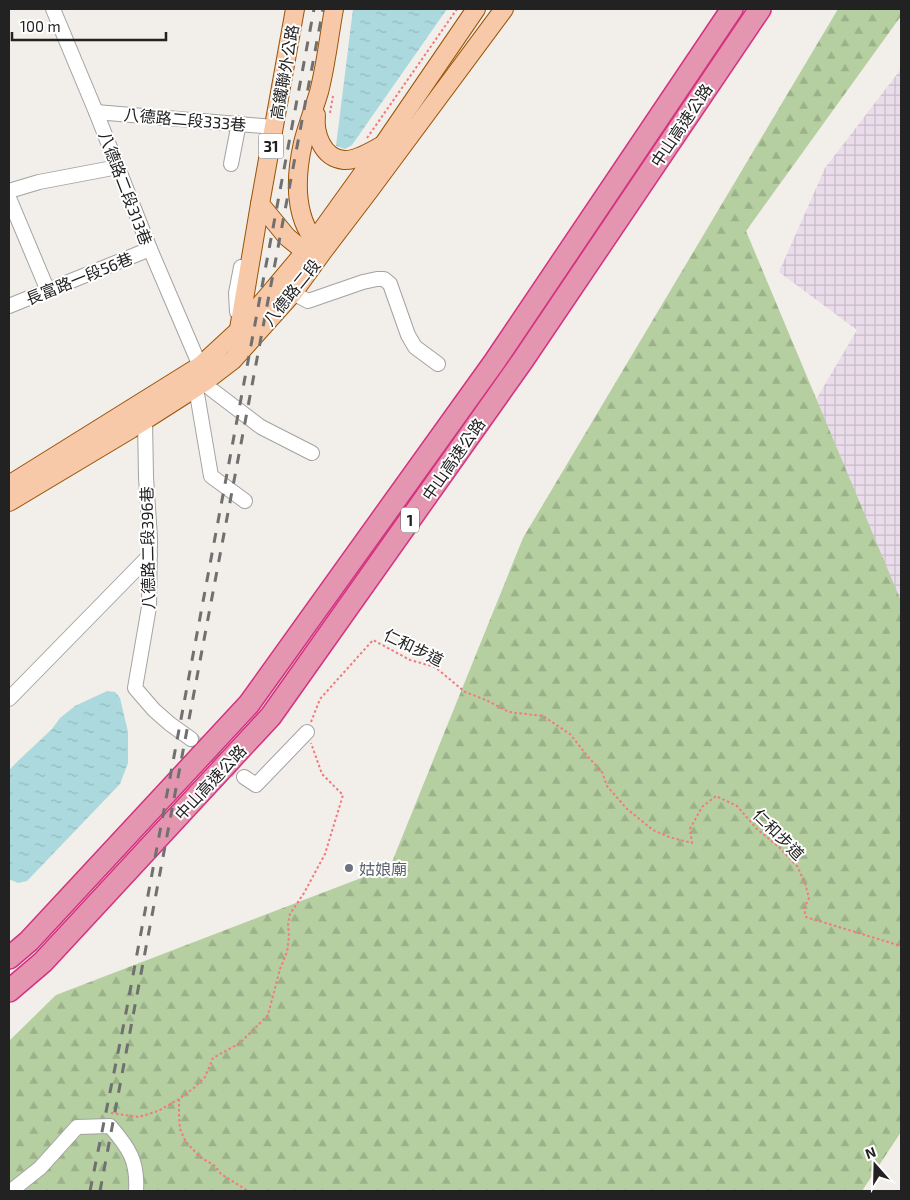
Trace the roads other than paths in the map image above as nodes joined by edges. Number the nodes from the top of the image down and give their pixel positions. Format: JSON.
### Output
{"nodes":[{"id":1,"x":53,"y":9,"type":"edge"},
{"id":2,"x":295,"y":9,"type":"edge"},
{"id":3,"x":334,"y":9,"type":"edge"},
{"id":4,"x":476,"y":9,"type":"edge"},
{"id":5,"x":504,"y":9,"type":"edge"},
{"id":6,"x":732,"y":9,"type":"edge"},
{"id":7,"x":760,"y":9,"type":"edge"},
{"id":8,"x":326,"y":92,"type":"junction"},
{"id":9,"x":96,"y":112,"type":"junction"},
{"id":10,"x":239,"y":124,"type":"junction"},
{"id":11,"x":272,"y":126,"type":"junction"},
{"id":12,"x":375,"y":141,"type":"junction"},
{"id":13,"x":231,"y":164,"type":"dead end"},
{"id":14,"x":118,"y":167,"type":"junction"},
{"id":15,"x":9,"y":191,"type":"edge"},
{"id":16,"x":9,"y":198,"type":"edge"},
{"id":17,"x":260,"y":204,"type":"junction"},
{"id":18,"x":150,"y":249,"type":"junction"},
{"id":19,"x":315,"y":250,"type":"junction"},
{"id":20,"x":48,"y":291,"type":"junction"},
{"id":21,"x":293,"y":292,"type":"junction"},
{"id":22,"x":9,"y":306,"type":"edge"},
{"id":23,"x":239,"y":330,"type":"junction"},
{"id":24,"x":438,"y":364,"type":"dead end"},
{"id":25,"x":200,"y":379,"type":"junction"},
{"id":26,"x":145,"y":420,"type":"junction"},
{"id":27,"x":312,"y":453,"type":"dead end"},
{"id":28,"x":35,"y":478,"type":"junction"},
{"id":29,"x":9,"y":485,"type":"edge"},
{"id":30,"x":245,"y":501,"type":"dead end"},
{"id":31,"x":9,"y":502,"type":"edge"},
{"id":32,"x":150,"y":555,"type":"junction"},
{"id":33,"x":9,"y":699,"type":"edge"},
{"id":34,"x":307,"y":732,"type":"road end"},
{"id":35,"x":191,"y":739,"type":"tunnel mouth"},
{"id":36,"x":244,"y":776,"type":"tunnel mouth"},
{"id":37,"x":9,"y":958,"type":"edge"},
{"id":38,"x":9,"y":991,"type":"edge"},
{"id":39,"x":11,"y":1191,"type":"edge"},
{"id":40,"x":136,"y":1191,"type":"edge"}],
"edges":[{"from":1,"to":9,"type":"lane","name":"八德路二段313巷"},
{"from":2,"to":11,"type":"main road","name":"高鐵聯外公路","number":"31"},
{"from":3,"to":8,"type":"main road","name":"高鐵聯外公路","number":"31"},
{"from":4,"to":12,"type":"main road","name":"八德路二段"},
{"from":5,"to":19,"type":"main road","name":"八德路二段"},
{"from":6,"to":37,"type":"highway","name":"中山高速公路","number":"1"},
{"from":7,"to":38,"type":"highway","name":"中山高速公路","number":"1"},
{"from":8,"to":12,"type":"main road","number":"31"},
{"from":8,"to":19,"type":"main road","name":"高鐵聯外公路","number":"31"},
{"from":9,"to":10,"type":"lane","name":"八德路二段333巷"},
{"from":9,"to":14,"type":"lane","name":"八德路二段313巷"},
{"from":10,"to":11,"type":"lane","name":"八德路二段333巷"},
{"from":10,"to":13,"type":"lane"},
{"from":11,"to":17,"type":"main road","name":"高鐵聯外公路","number":"31"},
{"from":11,"to":23,"type":"lane"},
{"from":12,"to":19,"type":"main road","name":"八德路二段"},
{"from":14,"to":15,"type":"lane"},
{"from":14,"to":18,"type":"lane","name":"八德路二段313巷"},
{"from":16,"to":20,"type":"lane"},
{"from":17,"to":19,"type":"main road"},
{"from":17,"to":23,"type":"main road","number":"31"},
{"from":18,"to":20,"type":"lane","name":"長富路一段56巷"},
{"from":18,"to":25,"type":"lane","name":"八德路二段313巷"},
{"from":19,"to":21,"type":"main road","name":"八德路二段"},
{"from":19,"to":23,"type":"main road","name":"八德路二段"},
{"from":20,"to":22,"type":"lane","name":"長富路一段56巷"},
{"from":21,"to":24,"type":"lane"},
{"from":21,"to":25,"type":"main road","name":"八德路二段"},
{"from":23,"to":25,"type":"main road","name":"八德路二段"},
{"from":25,"to":26,"type":"main road","name":"八德路二段"},
{"from":25,"to":27,"type":"lane"},
{"from":25,"to":28,"type":"main road","name":"八德路二段"},
{"from":25,"to":30,"type":"lane","name":"八德路二段313巷"},
{"from":26,"to":28,"type":"main road","name":"八德路二段"},
{"from":26,"to":32,"type":"lane","name":"八德路二段396巷"},
{"from":28,"to":29,"type":"main road","name":"八德路二段"},
{"from":28,"to":31,"type":"main road","name":"八德路二段"},
{"from":32,"to":33,"type":"lane"},
{"from":32,"to":35,"type":"lane","name":"八德路二段396巷"},
{"from":34,"to":36,"type":"lane"},
{"from":39,"to":40,"type":"lane"}]}
